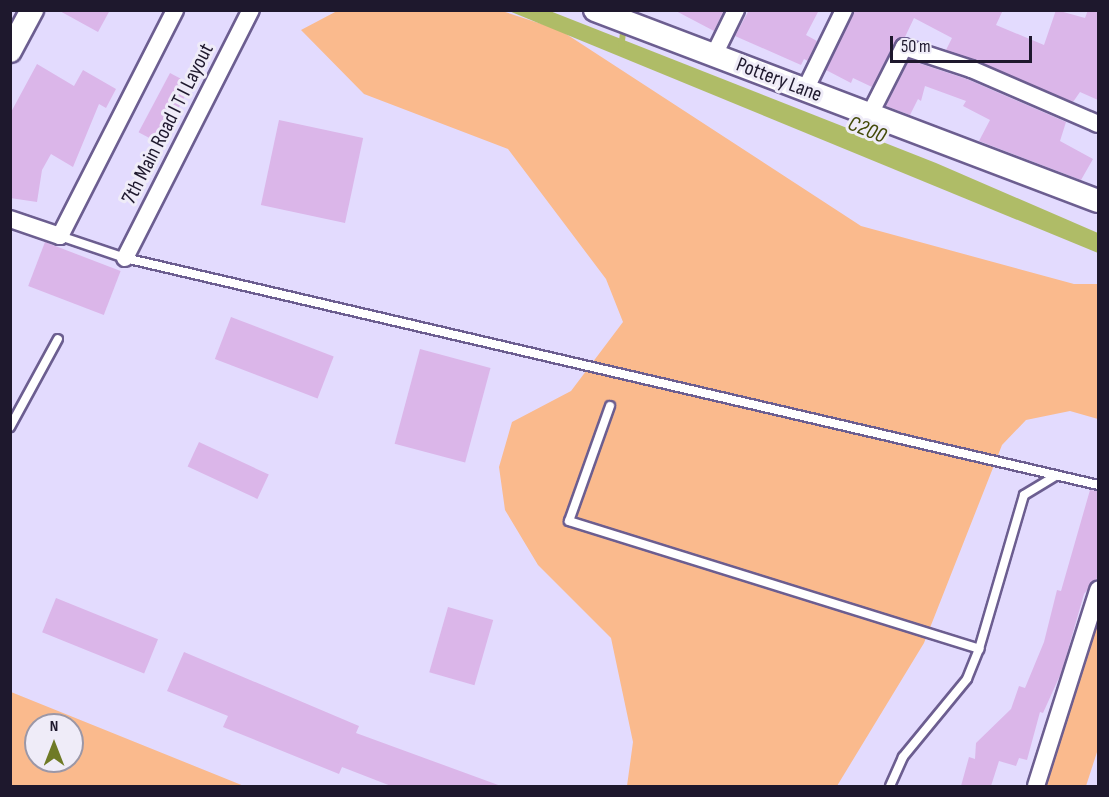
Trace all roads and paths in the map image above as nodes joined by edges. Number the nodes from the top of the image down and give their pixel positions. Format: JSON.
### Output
{"nodes":[{"id":1,"x":32,"y":10,"type":"edge"},
{"id":2,"x":175,"y":10,"type":"edge"},
{"id":3,"x":251,"y":10,"type":"edge"},
{"id":4,"x":736,"y":10,"type":"edge"},
{"id":5,"x":844,"y":10,"type":"edge"},
{"id":6,"x":615,"y":18,"type":"edge"},
{"id":7,"x":10,"y":51,"type":"edge"},
{"id":8,"x":714,"y":55,"type":"junction"},
{"id":9,"x":805,"y":90,"type":"junction"},
{"id":10,"x":870,"y":114,"type":"junction"},
{"id":11,"x":1098,"y":124,"type":"edge"},
{"id":12,"x":1098,"y":201,"type":"edge"},
{"id":13,"x":10,"y":219,"type":"edge"},
{"id":14,"x":60,"y":236,"type":"junction"},
{"id":15,"x":125,"y":258,"type":"junction"},
{"id":16,"x":58,"y":339,"type":"dead end"},
{"id":17,"x":610,"y":406,"type":"dead end"},
{"id":18,"x":10,"y":427,"type":"edge"},
{"id":19,"x":1056,"y":476,"type":"junction"},
{"id":20,"x":1098,"y":485,"type":"edge"},
{"id":21,"x":1098,"y":590,"type":"edge"},
{"id":22,"x":979,"y":649,"type":"junction"},
{"id":23,"x":890,"y":786,"type":"edge"},
{"id":24,"x":1036,"y":786,"type":"edge"}],
"edges":[{"from":1,"to":7,"type":"street"},
{"from":2,"to":14,"type":"street"},
{"from":3,"to":15,"type":"street","name":"7th Main Road I T I Layout"},
{"from":4,"to":8,"type":"street"},
{"from":5,"to":9,"type":"street"},
{"from":6,"to":8,"type":"street","name":"Pottery Lane"},
{"from":8,"to":9,"type":"street","name":"Pottery Lane"},
{"from":9,"to":10,"type":"street","name":"Pottery Lane"},
{"from":10,"to":11,"type":"street"},
{"from":10,"to":12,"type":"street","name":"Pottery Lane"},
{"from":13,"to":14,"type":"street"},
{"from":14,"to":15,"type":"lane"},
{"from":15,"to":19,"type":"lane"},
{"from":16,"to":18,"type":"lane"},
{"from":17,"to":22,"type":"lane"},
{"from":19,"to":20,"type":"lane"},
{"from":19,"to":22,"type":"lane"},
{"from":21,"to":24,"type":"street"},
{"from":22,"to":23,"type":"lane"}]}
